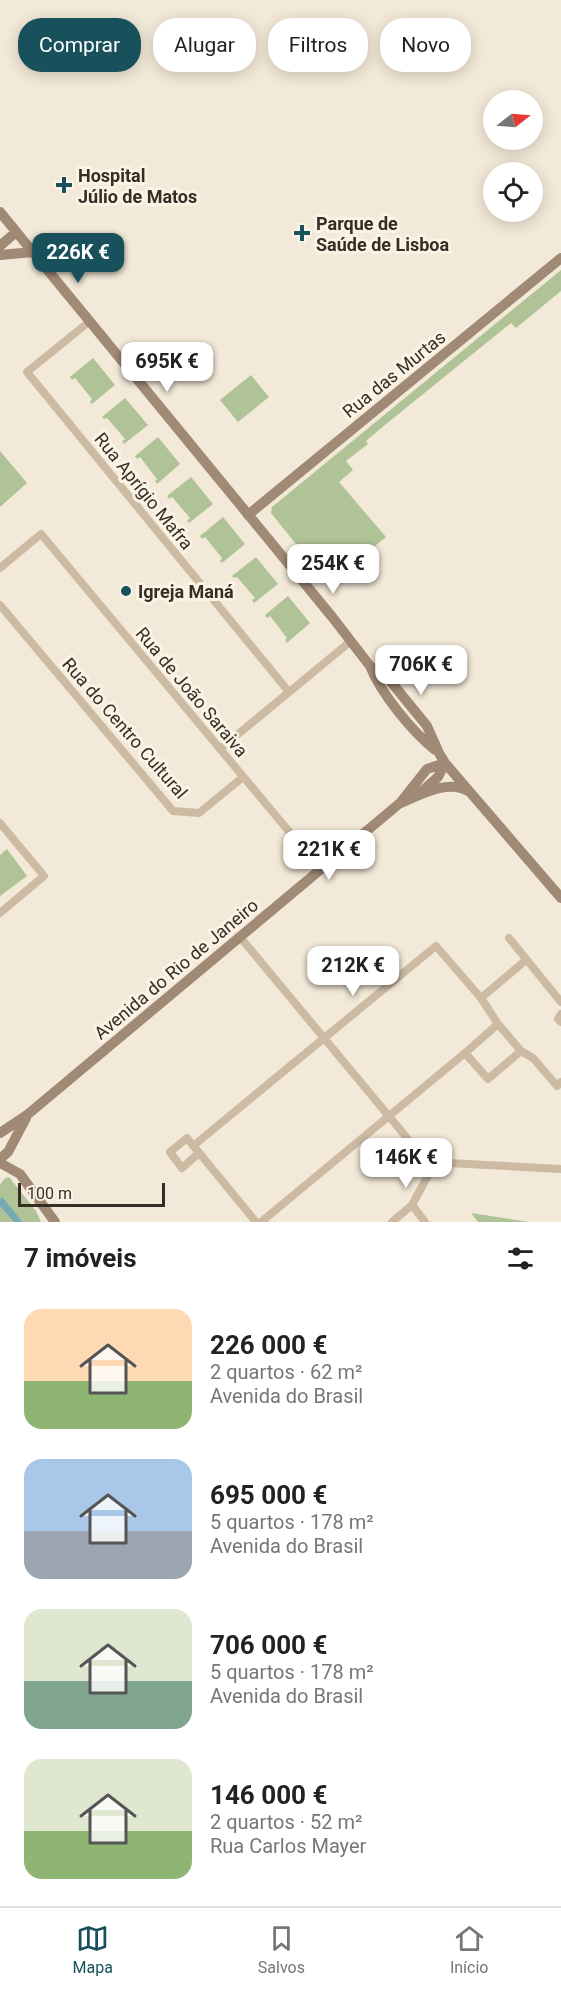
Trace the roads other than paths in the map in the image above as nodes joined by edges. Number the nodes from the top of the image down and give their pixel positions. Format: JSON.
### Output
{"nodes":[{"id":1,"x":0,"y":212,"type":"edge"},
{"id":2,"x":4,"y":226,"type":"edge"},
{"id":3,"x":16,"y":232,"type":"junction"},
{"id":4,"x":0,"y":246,"type":"edge"},
{"id":5,"x":33,"y":252,"type":"junction"},
{"id":6,"x":0,"y":255,"type":"edge"},
{"id":7,"x":561,"y":258,"type":"edge"},
{"id":8,"x":90,"y":321,"type":"junction"},
{"id":9,"x":248,"y":515,"type":"junction"},
{"id":10,"x":0,"y":568,"type":"edge"},
{"id":11,"x":0,"y":605,"type":"edge"},
{"id":12,"x":351,"y":641,"type":"junction"},
{"id":13,"x":289,"y":692,"type":"junction"},
{"id":14,"x":220,"y":749,"type":"junction"},
{"id":15,"x":442,"y":758,"type":"junction"},
{"id":16,"x":243,"y":777,"type":"junction"},
{"id":17,"x":473,"y":796,"type":"junction"},
{"id":18,"x":414,"y":797,"type":"junction"},
{"id":19,"x":400,"y":803,"type":"junction"},
{"id":20,"x":2,"y":830,"type":"edge"},
{"id":21,"x":321,"y":870,"type":"junction"},
{"id":22,"x":561,"y":898,"type":"edge"},
{"id":23,"x":0,"y":913,"type":"edge"},
{"id":24,"x":240,"y":937,"type":"junction"},
{"id":25,"x":509,"y":938,"type":"dead end"},
{"id":26,"x":526,"y":960,"type":"junction"},
{"id":27,"x":481,"y":998,"type":"junction"},
{"id":28,"x":561,"y":1002,"type":"edge"},
{"id":29,"x":561,"y":1014,"type":"edge"},
{"id":30,"x":561,"y":1022,"type":"edge"},
{"id":31,"x":498,"y":1024,"type":"junction"},
{"id":32,"x":324,"y":1038,"type":"junction"},
{"id":33,"x":521,"y":1051,"type":"junction"},
{"id":34,"x":465,"y":1053,"type":"junction"},
{"id":35,"x":561,"y":1082,"type":"edge"},
{"id":36,"x":27,"y":1115,"type":"junction"},
{"id":37,"x":389,"y":1116,"type":"junction"},
{"id":38,"x":0,"y":1133,"type":"edge"},
{"id":39,"x":193,"y":1146,"type":"junction"},
{"id":40,"x":200,"y":1154,"type":"junction"},
{"id":41,"x":1,"y":1159,"type":"edge"},
{"id":42,"x":432,"y":1168,"type":"junction"},
{"id":43,"x":561,"y":1169,"type":"edge"},
{"id":44,"x":0,"y":1176,"type":"edge"},
{"id":45,"x":412,"y":1205,"type":"junction"},
{"id":46,"x":55,"y":1222,"type":"edge"},
{"id":47,"x":256,"y":1222,"type":"edge"},
{"id":48,"x":261,"y":1222,"type":"edge"},
{"id":49,"x":394,"y":1222,"type":"edge"},
{"id":50,"x":425,"y":1222,"type":"edge"}],
"edges":[{"from":1,"to":2,"type":"street"},
{"from":2,"to":3,"type":"street"},
{"from":3,"to":4,"type":"street"},
{"from":3,"to":5,"type":"street"},
{"from":5,"to":6,"type":"street"},
{"from":5,"to":8,"type":"street"},
{"from":7,"to":9,"type":"street","name":"Rua das Murtas"},
{"from":8,"to":9,"type":"street"},
{"from":8,"to":13,"type":"street","name":"Rua Aprígio Mafra"},
{"from":9,"to":12,"type":"street"},
{"from":10,"to":14,"type":"street","name":"Rua de João Saraiva"},
{"from":11,"to":16,"type":"street","name":"Rua do Centro Cultural"},
{"from":12,"to":13,"type":"street"},
{"from":12,"to":15,"type":"street"},
{"from":13,"to":14,"type":"street"},
{"from":14,"to":16,"type":"street","name":"Rua de João Saraiva"},
{"from":15,"to":17,"type":"street"},
{"from":15,"to":18,"type":"street","name":"Avenida do Rio de Janeiro"},
{"from":15,"to":19,"type":"street","name":"Avenida do Rio de Janeiro"},
{"from":16,"to":21,"type":"street","name":"Rua de João Saraiva"},
{"from":17,"to":18,"type":"street","name":"Avenida do Rio de Janeiro"},
{"from":17,"to":22,"type":"street"},
{"from":18,"to":19,"type":"street","name":"Avenida do Rio de Janeiro"},
{"from":19,"to":21,"type":"street","name":"Avenida do Rio de Janeiro"},
{"from":20,"to":23,"type":"street"},
{"from":21,"to":24,"type":"street","name":"Avenida do Rio de Janeiro"},
{"from":24,"to":32,"type":"street"},
{"from":24,"to":36,"type":"street","name":"Avenida do Rio de Janeiro"},
{"from":25,"to":26,"type":"street"},
{"from":26,"to":27,"type":"street"},
{"from":26,"to":28,"type":"street"},
{"from":27,"to":31,"type":"street"},
{"from":27,"to":32,"type":"street"},
{"from":29,"to":30,"type":"street"},
{"from":31,"to":33,"type":"street"},
{"from":31,"to":34,"type":"street"},
{"from":32,"to":37,"type":"street"},
{"from":32,"to":39,"type":"street"},
{"from":33,"to":34,"type":"street"},
{"from":33,"to":35,"type":"street"},
{"from":34,"to":37,"type":"street"},
{"from":36,"to":38,"type":"street","name":"Avenida do Rio de Janeiro"},
{"from":36,"to":41,"type":"street","name":"Avenida do Rio de Janeiro"},
{"from":37,"to":42,"type":"street"},
{"from":37,"to":48,"type":"street"},
{"from":39,"to":40,"type":"street"},
{"from":39,"to":40,"type":"street"},
{"from":40,"to":47,"type":"street"},
{"from":41,"to":44,"type":"street"},
{"from":41,"to":46,"type":"street"},
{"from":42,"to":43,"type":"street"},
{"from":42,"to":45,"type":"street"},
{"from":45,"to":49,"type":"street"},
{"from":45,"to":50,"type":"street"}]}
